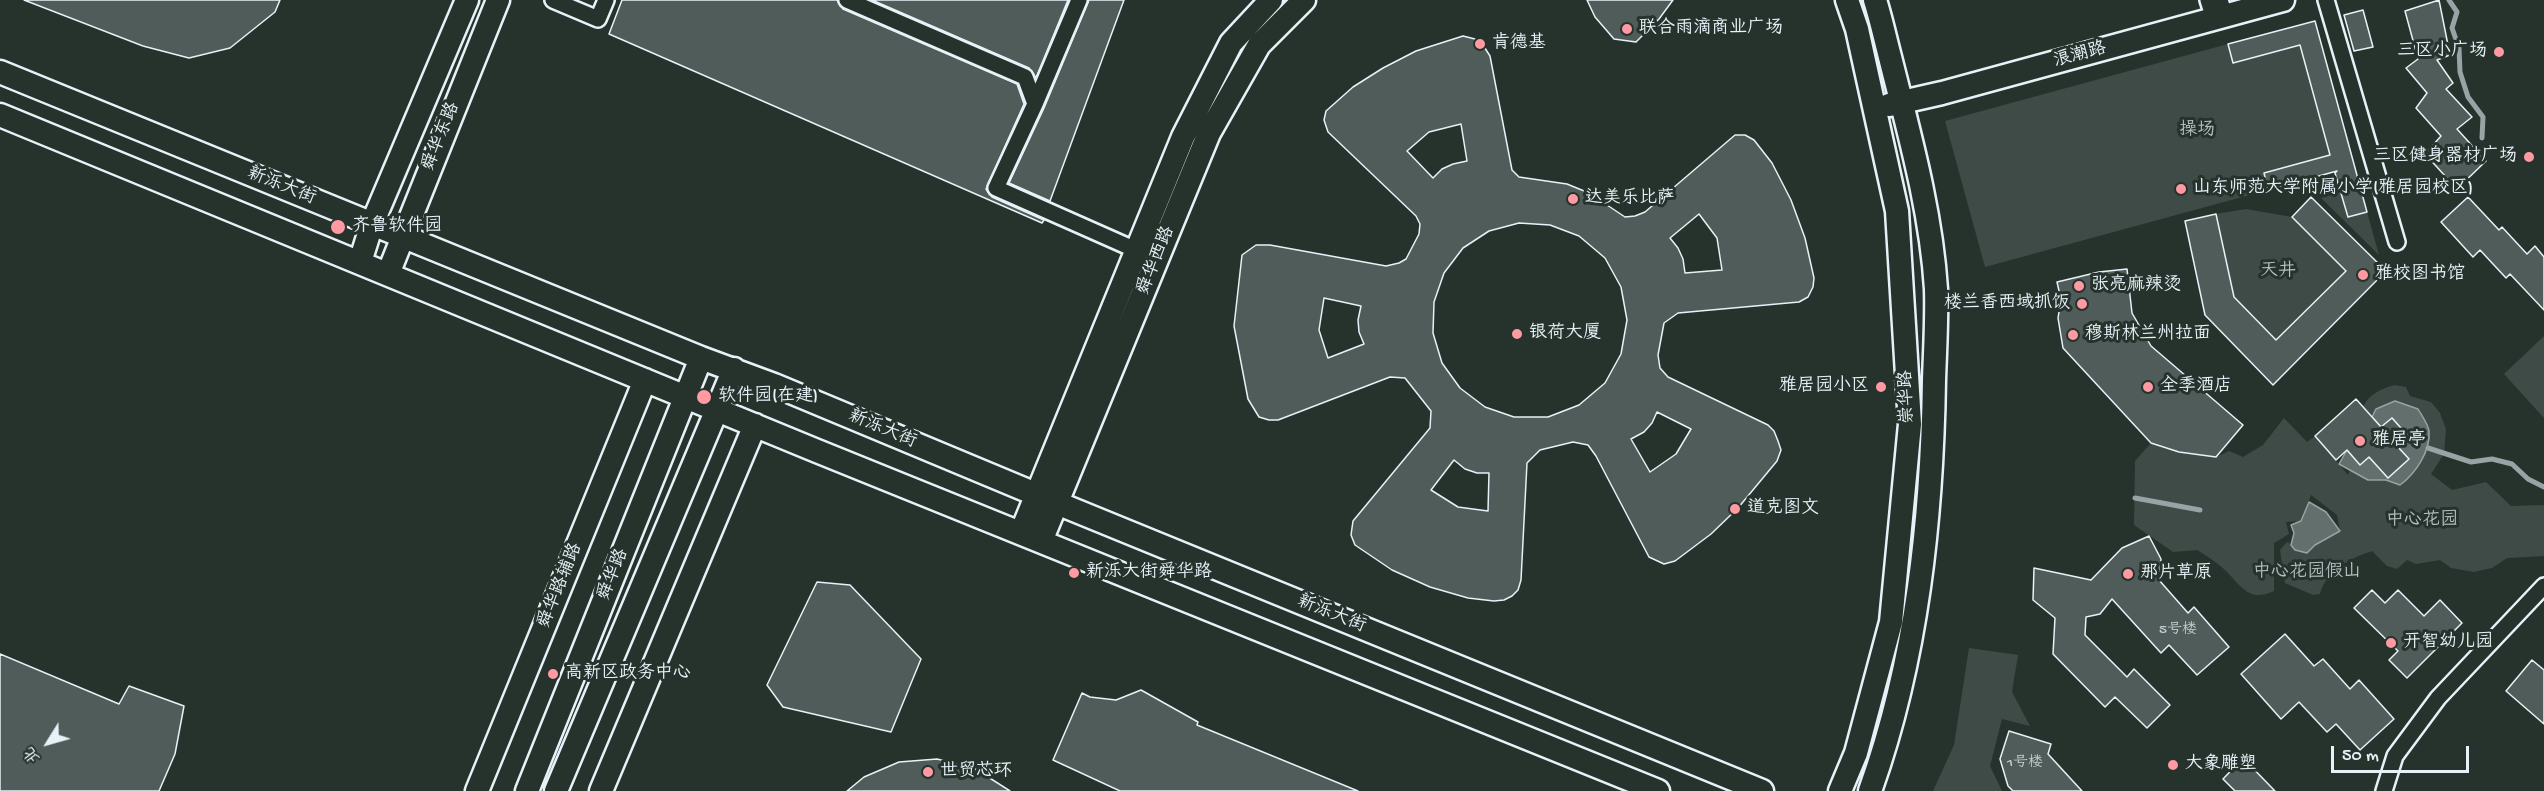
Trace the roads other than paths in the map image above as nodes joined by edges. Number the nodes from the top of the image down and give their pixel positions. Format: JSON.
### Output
{"nodes":[{"id":1,"x":467,"y":0,"type":"edge"},
{"id":2,"x":498,"y":0,"type":"edge"},
{"id":3,"x":553,"y":0,"type":"edge"},
{"id":4,"x":606,"y":0,"type":"edge"},
{"id":5,"x":847,"y":0,"type":"edge"},
{"id":6,"x":1079,"y":0,"type":"edge"},
{"id":7,"x":1271,"y":0,"type":"edge"},
{"id":8,"x":1304,"y":0,"type":"edge"},
{"id":9,"x":1847,"y":0,"type":"edge"},
{"id":10,"x":1875,"y":0,"type":"edge"},
{"id":11,"x":2283,"y":0,"type":"edge"},
{"id":12,"x":2326,"y":0,"type":"edge"},
{"id":13,"x":2217,"y":9,"type":"edge"},
{"id":14,"x":0,"y":72,"type":"edge"},
{"id":15,"x":1903,"y":102,"type":"junction"},
{"id":16,"x":1035,"y":104,"type":"junction"},
{"id":17,"x":1876,"y":107,"type":"junction"},
{"id":18,"x":0,"y":115,"type":"edge"},
{"id":19,"x":372,"y":224,"type":"junction"},
{"id":20,"x":402,"y":236,"type":"junction"},
{"id":21,"x":2397,"y":242,"type":"dead end"},
{"id":22,"x":1136,"y":250,"type":"junction"},
{"id":23,"x":360,"y":262,"type":"junction"},
{"id":24,"x":388,"y":274,"type":"junction"},
{"id":25,"x":701,"y":358,"type":"junction"},
{"id":26,"x":734,"y":369,"type":"junction"},
{"id":27,"x":645,"y":380,"type":"junction"},
{"id":28,"x":686,"y":397,"type":"junction"},
{"id":29,"x":716,"y":410,"type":"junction"},
{"id":30,"x":754,"y":425,"type":"junction"},
{"id":31,"x":1036,"y":495,"type":"junction"},
{"id":32,"x":1057,"y":503,"type":"junction"},
{"id":33,"x":1031,"y":537,"type":"junction"},
{"id":34,"x":2544,"y":586,"type":"edge"},
{"id":35,"x":477,"y":791,"type":"edge"},
{"id":36,"x":526,"y":791,"type":"edge"},
{"id":37,"x":556,"y":791,"type":"edge"},
{"id":38,"x":601,"y":791,"type":"edge"},
{"id":39,"x":1658,"y":791,"type":"edge"},
{"id":40,"x":1762,"y":791,"type":"edge"},
{"id":41,"x":1840,"y":791,"type":"edge"},
{"id":42,"x":1870,"y":791,"type":"edge"},
{"id":43,"x":2384,"y":791,"type":"edge"}],
"edges":[{"from":1,"to":19,"type":"main road","name":"舜华东路"},
{"from":2,"to":20,"type":"main road","name":"舜华东路"},
{"from":3,"to":4,"type":"street"},
{"from":5,"to":16,"type":"street"},
{"from":6,"to":16,"type":"street"},
{"from":7,"to":22,"type":"main road","name":"舜华西路"},
{"from":8,"to":32,"type":"main road","name":"舜华西路"},
{"from":9,"to":17,"type":"main road","name":"崇华路"},
{"from":10,"to":15,"type":"main road","name":"崇华路"},
{"from":11,"to":13,"type":"main road","name":"浪潮路"},
{"from":12,"to":21,"type":"street"},
{"from":13,"to":15,"type":"main road","name":"浪潮路"},
{"from":14,"to":19,"type":"main road","name":"新泺大街"},
{"from":15,"to":17,"type":"main road","name":"浪潮路"},
{"from":15,"to":42,"type":"main road","name":"崇华路"},
{"from":16,"to":22,"type":"street"},
{"from":17,"to":41,"type":"main road","name":"崇华路"},
{"from":18,"to":23,"type":"main road"},
{"from":19,"to":20,"type":"main road","name":"新泺大街"},
{"from":19,"to":23,"type":"main road","name":"舜华东路"},
{"from":20,"to":24,"type":"main road","name":"舜华东路"},
{"from":20,"to":25,"type":"main road","name":"新泺大街"},
{"from":22,"to":31,"type":"main road","name":"舜华西路"},
{"from":23,"to":24,"type":"main road"},
{"from":24,"to":27,"type":"main road"},
{"from":25,"to":26,"type":"main road","name":"新泺大街"},
{"from":25,"to":28,"type":"main road","name":"舜华路"},
{"from":26,"to":29,"type":"main road","name":"舜华路"},
{"from":26,"to":31,"type":"main road","name":"新泺大街"},
{"from":27,"to":28,"type":"main road"},
{"from":27,"to":35,"type":"main road","name":"舜华路辅路"},
{"from":28,"to":29,"type":"main road"},
{"from":28,"to":36,"type":"main road","name":"舜华路"},
{"from":29,"to":30,"type":"main road"},
{"from":29,"to":37,"type":"main road","name":"舜华路"},
{"from":30,"to":33,"type":"main road"},
{"from":30,"to":38,"type":"main road"},
{"from":31,"to":32,"type":"main road","name":"新泺大街"},
{"from":31,"to":33,"type":"main road","name":"舜华西路"},
{"from":32,"to":33,"type":"main road","name":"舜华西路"},
{"from":32,"to":40,"type":"main road","name":"新泺大街"},
{"from":33,"to":39,"type":"main road"},
{"from":34,"to":43,"type":"street"}]}
